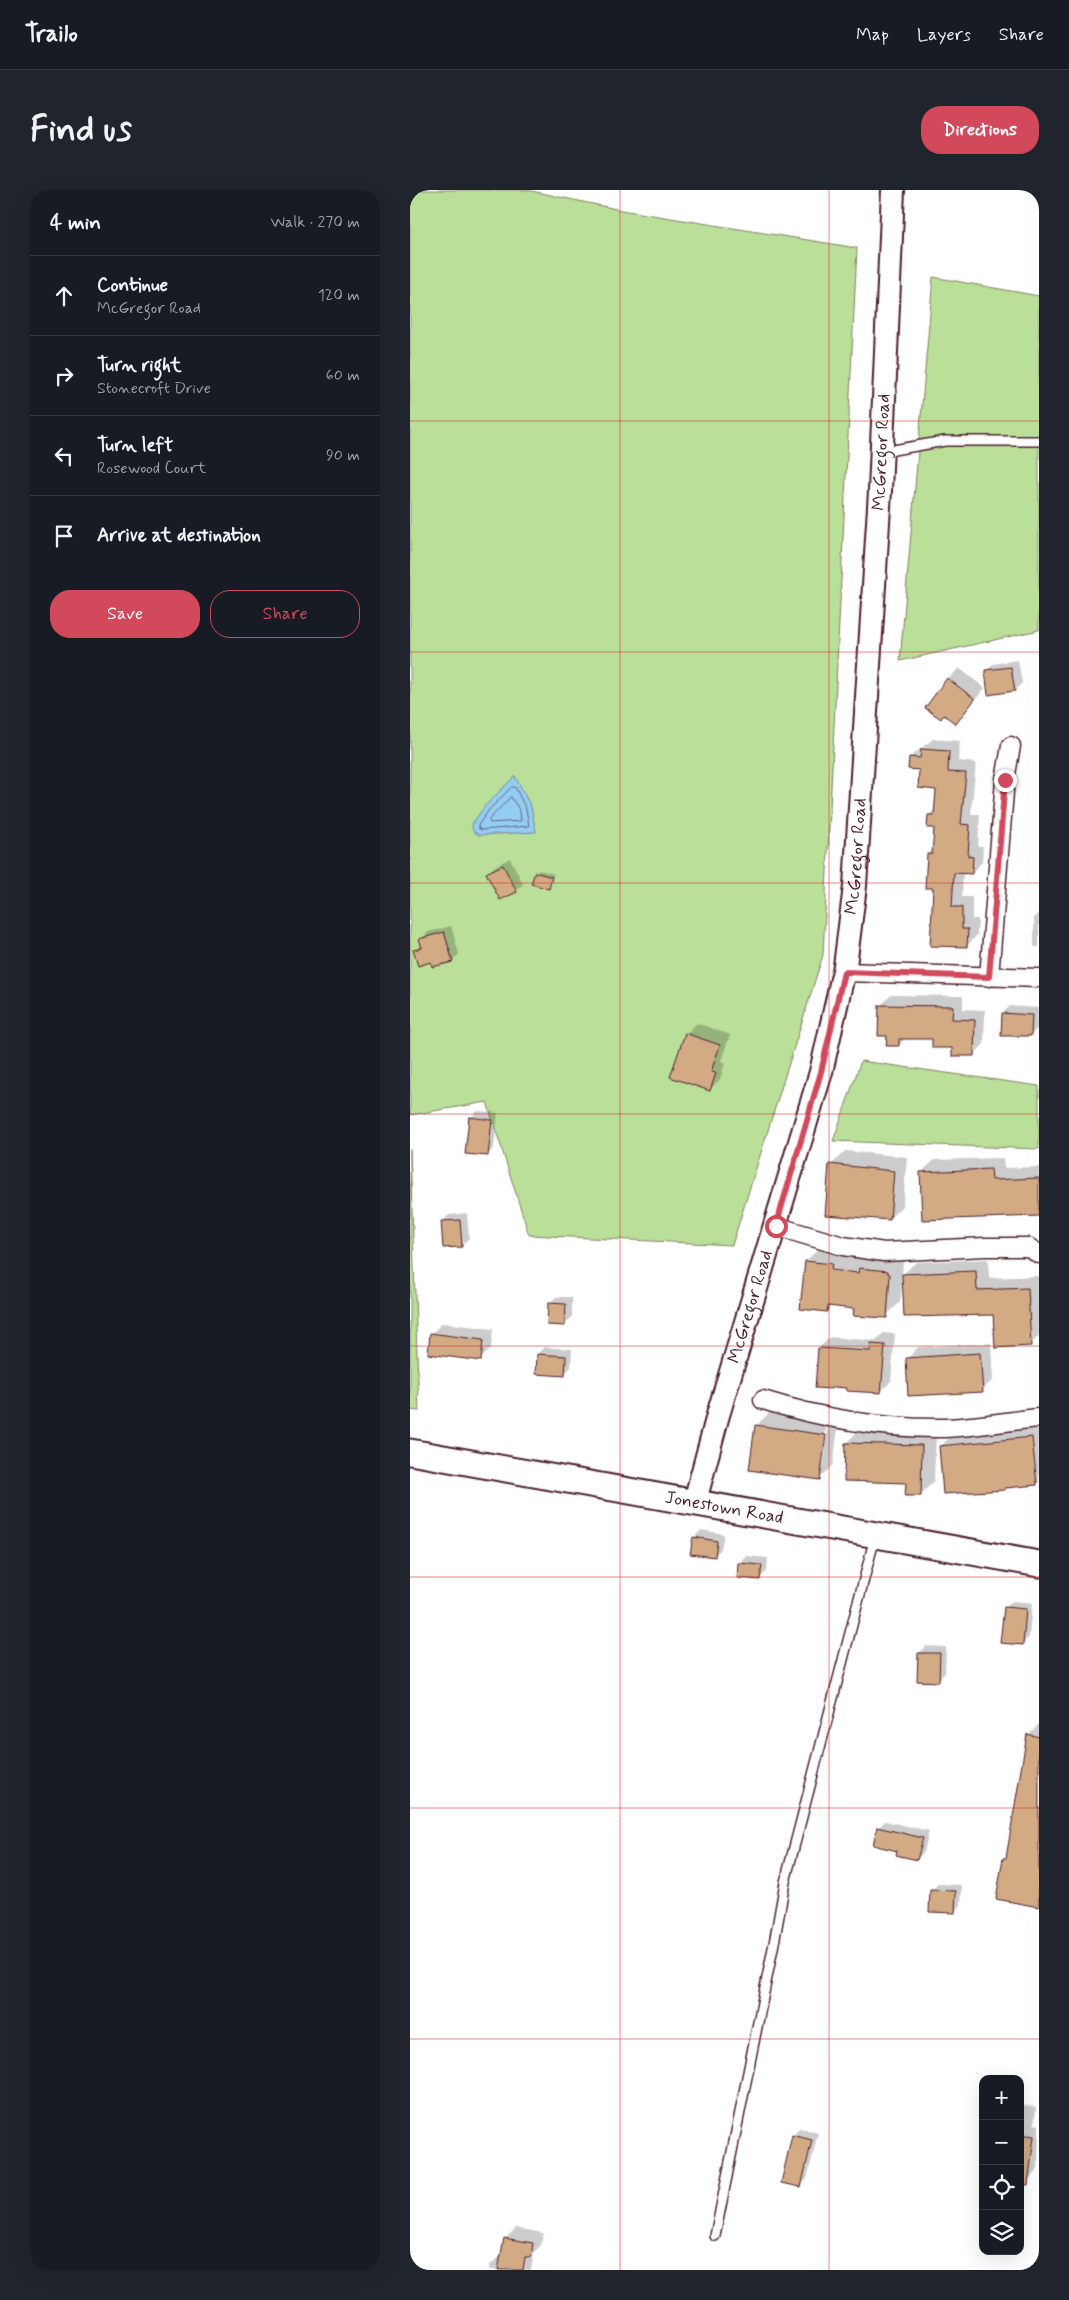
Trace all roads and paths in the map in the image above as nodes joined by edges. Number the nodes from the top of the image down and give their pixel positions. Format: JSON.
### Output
{"nodes":[{"id":1,"x":893,"y":190,"type":"edge"},
{"id":2,"x":1039,"y":441,"type":"edge"},
{"id":3,"x":882,"y":452,"type":"junction"},
{"id":4,"x":1011,"y":746,"type":"dead end"},
{"id":5,"x":844,"y":972,"type":"junction"},
{"id":6,"x":989,"y":977,"type":"junction"},
{"id":7,"x":1039,"y":978,"type":"edge"},
{"id":8,"x":776,"y":1226,"type":"junction"},
{"id":9,"x":1039,"y":1254,"type":"edge"},
{"id":10,"x":763,"y":1400,"type":"dead end"},
{"id":11,"x":1039,"y":1418,"type":"edge"},
{"id":12,"x":410,"y":1452,"type":"edge"},
{"id":13,"x":695,"y":1501,"type":"junction"},
{"id":14,"x":876,"y":1535,"type":"junction"},
{"id":15,"x":1039,"y":1564,"type":"edge"},
{"id":16,"x":715,"y":2236,"type":"dead end"}],
"edges":[{"from":1,"to":3,"type":"street","name":"McGregor Road"},
{"from":2,"to":3,"type":"lane"},
{"from":3,"to":5,"type":"street","name":"McGregor Road"},
{"from":4,"to":6,"type":"street"},
{"from":5,"to":6,"type":"street"},
{"from":5,"to":8,"type":"street","name":"McGregor Road"},
{"from":6,"to":7,"type":"street"},
{"from":8,"to":9,"type":"street"},
{"from":8,"to":13,"type":"street","name":"McGregor Road"},
{"from":10,"to":11,"type":"street"},
{"from":12,"to":13,"type":"main road","name":"Jonestown Road"},
{"from":13,"to":14,"type":"main road","name":"Jonestown Road"},
{"from":14,"to":15,"type":"main road","name":"Jonestown Road"},
{"from":14,"to":16,"type":"lane"}]}
